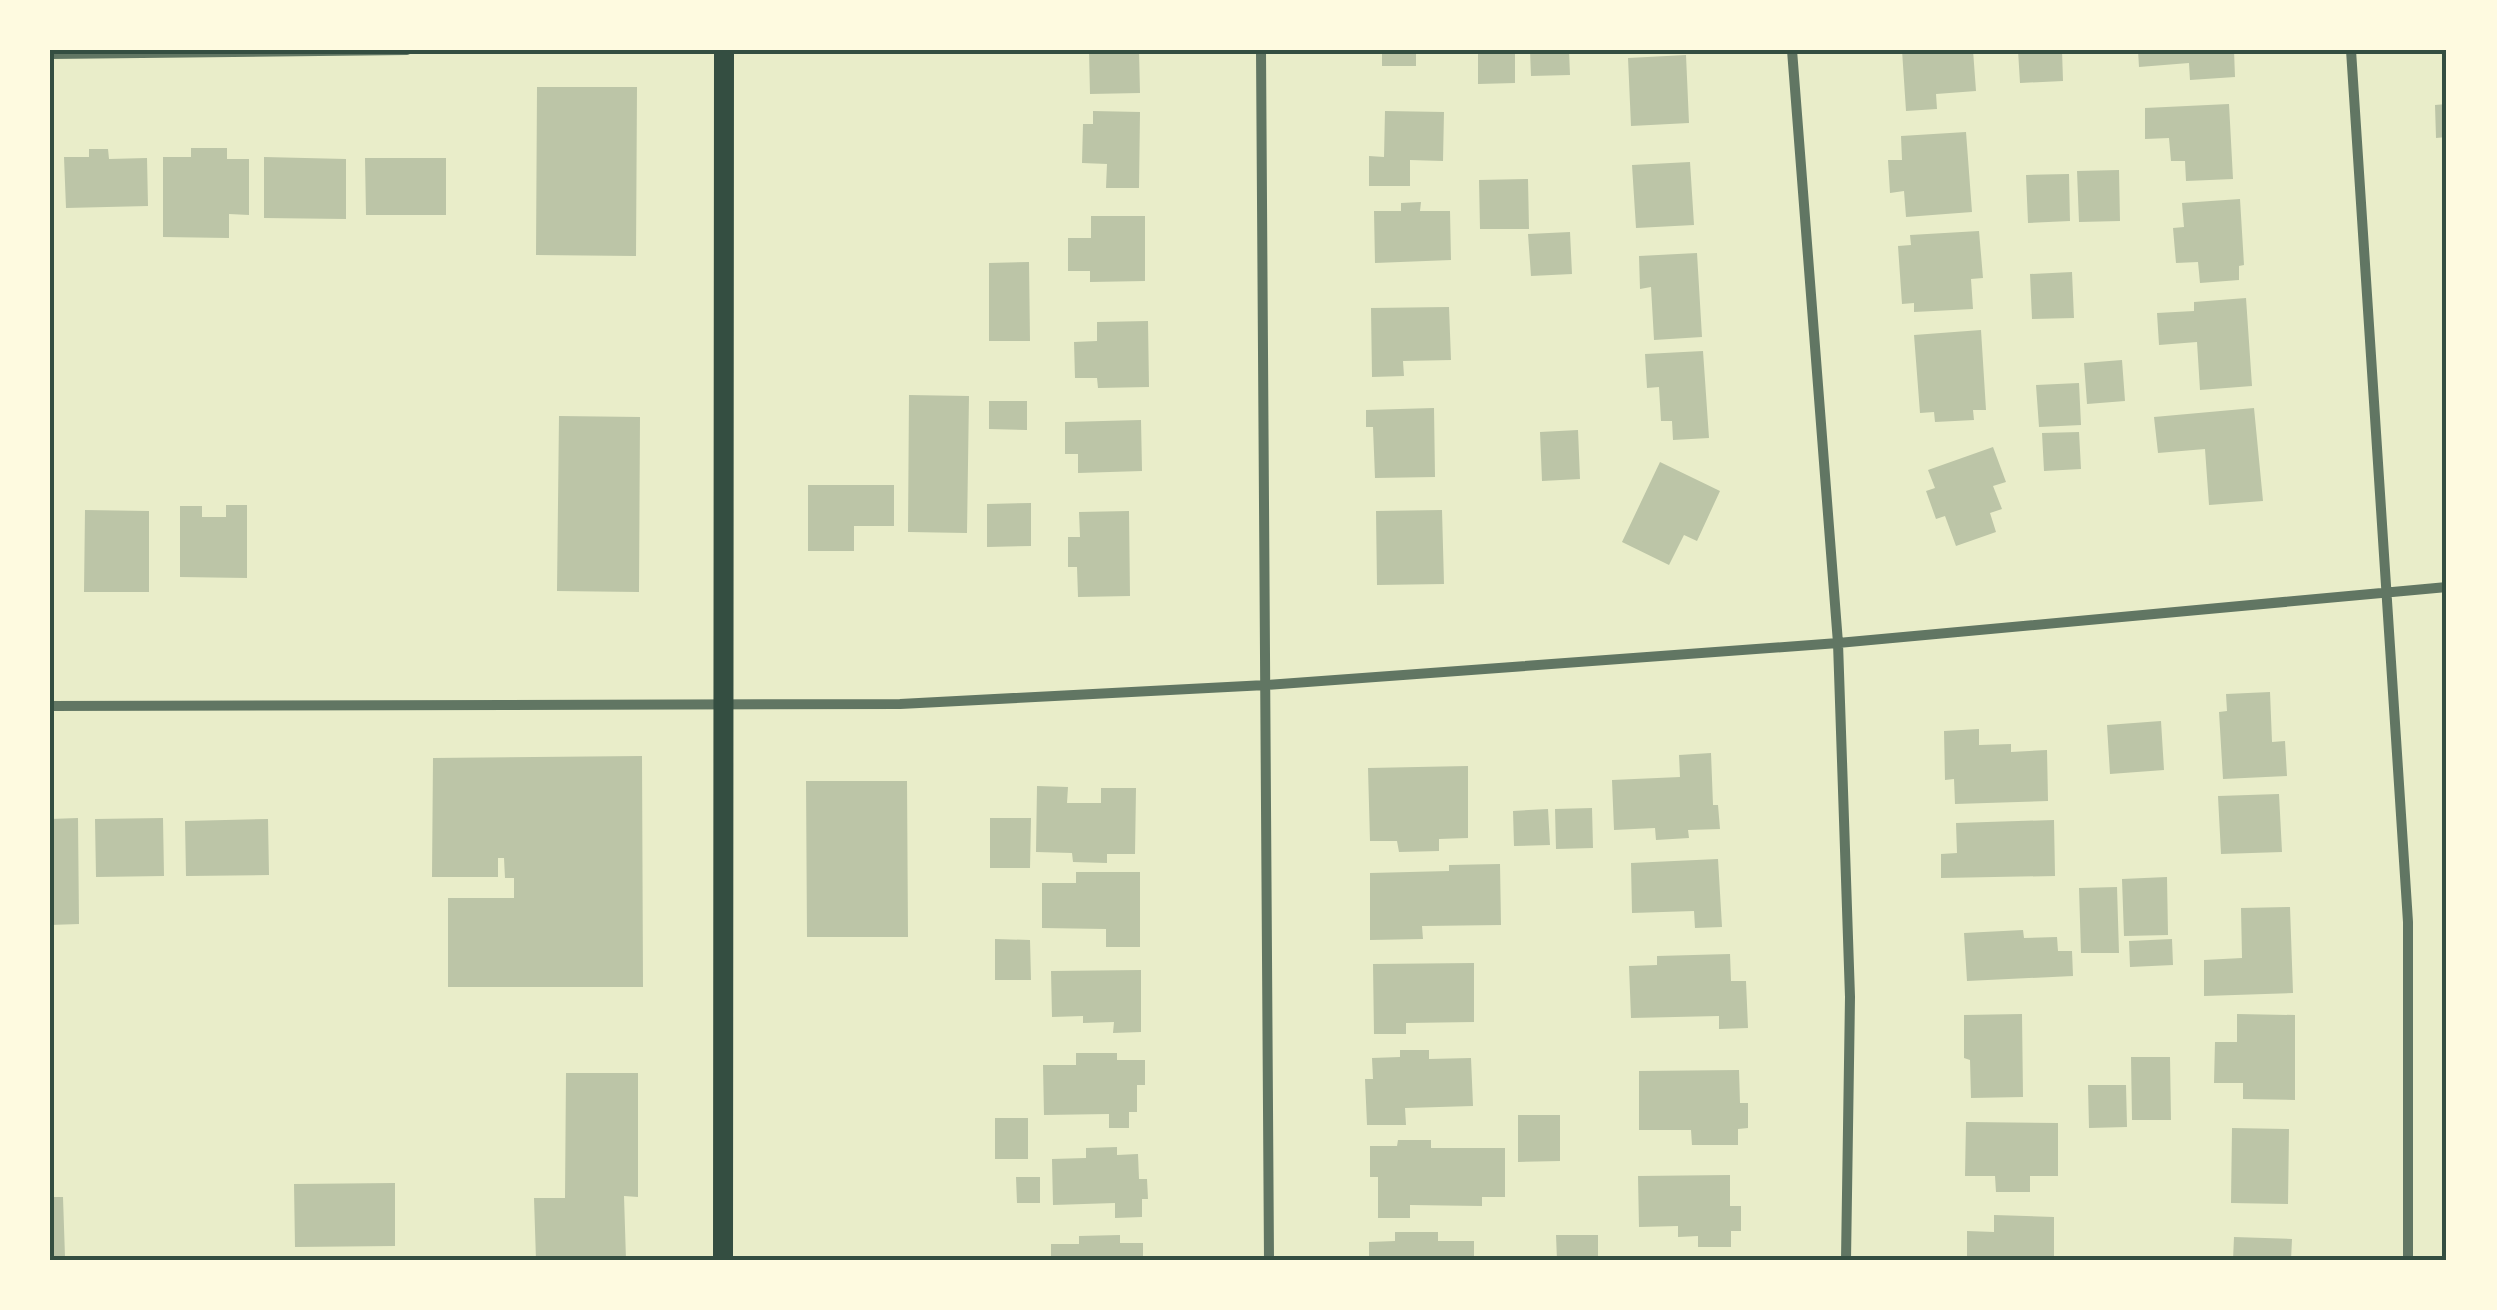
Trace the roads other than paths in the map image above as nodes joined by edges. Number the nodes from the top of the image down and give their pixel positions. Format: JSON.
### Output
{"nodes":[{"id":1,"x":407,"y":50,"type":"edge"},
{"id":2,"x":724,"y":50,"type":"edge"},
{"id":3,"x":1262,"y":50,"type":"edge"},
{"id":4,"x":1792,"y":50,"type":"edge"},
{"id":5,"x":2351,"y":50,"type":"edge"},
{"id":6,"x":50,"y":54,"type":"edge"},
{"id":7,"x":2447,"y":587,"type":"edge"},
{"id":8,"x":2384,"y":592,"type":"junction"},
{"id":9,"x":1838,"y":643,"type":"junction"},
{"id":10,"x":1266,"y":685,"type":"junction"},
{"id":11,"x":724,"y":704,"type":"junction"},
{"id":12,"x":50,"y":706,"type":"edge"},
{"id":13,"x":723,"y":1260,"type":"edge"},
{"id":14,"x":1269,"y":1260,"type":"edge"},
{"id":15,"x":1846,"y":1260,"type":"edge"},
{"id":16,"x":2408,"y":1260,"type":"edge"}],
"edges":[{"from":1,"to":6,"type":"street"},
{"from":2,"to":11,"type":"main road"},
{"from":3,"to":10,"type":"street"},
{"from":4,"to":9,"type":"street"},
{"from":5,"to":8,"type":"street"},
{"from":7,"to":8,"type":"street"},
{"from":8,"to":9,"type":"street"},
{"from":8,"to":16,"type":"street"},
{"from":9,"to":10,"type":"street"},
{"from":9,"to":15,"type":"street"},
{"from":10,"to":11,"type":"street"},
{"from":10,"to":14,"type":"street"},
{"from":11,"to":12,"type":"street"},
{"from":11,"to":13,"type":"main road"}]}
